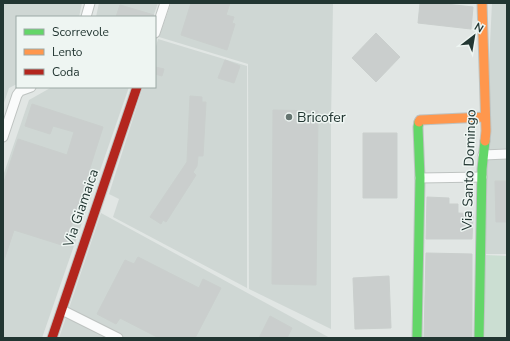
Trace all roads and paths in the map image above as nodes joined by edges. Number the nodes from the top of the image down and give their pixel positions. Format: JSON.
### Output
{"nodes":[{"id":1,"x":90,"y":3,"type":"edge"},
{"id":2,"x":165,"y":3,"type":"edge"},
{"id":3,"x":482,"y":3,"type":"edge"},
{"id":4,"x":86,"y":16,"type":"edge"},
{"id":5,"x":156,"y":30,"type":"edge"},
{"id":6,"x":29,"y":88,"type":"edge"},
{"id":7,"x":137,"y":88,"type":"edge"},
{"id":8,"x":485,"y":117,"type":"junction"},
{"id":9,"x":3,"y":137,"type":"edge"},
{"id":10,"x":507,"y":154,"type":"edge"},
{"id":11,"x":483,"y":155,"type":"junction"},
{"id":12,"x":482,"y":177,"type":"junction"},
{"id":13,"x":420,"y":178,"type":"junction"},
{"id":14,"x":62,"y":310,"type":"junction"},
{"id":15,"x":52,"y":338,"type":"edge"},
{"id":16,"x":118,"y":338,"type":"edge"},
{"id":17,"x":417,"y":338,"type":"edge"},
{"id":18,"x":479,"y":338,"type":"edge"}],
"edges":[{"from":1,"to":4,"type":"street"},
{"from":2,"to":5,"type":"street"},
{"from":3,"to":8,"type":"street","name":"Via Santo Domingo"},
{"from":6,"to":9,"type":"street"},
{"from":7,"to":14,"type":"street","name":"Via Giamaica"},
{"from":8,"to":11,"type":"street","name":"Via Santo Domingo"},
{"from":8,"to":13,"type":"street"},
{"from":10,"to":11,"type":"street"},
{"from":11,"to":12,"type":"street","name":"Via Santo Domingo"},
{"from":12,"to":13,"type":"street"},
{"from":12,"to":18,"type":"street","name":"Via Santo Domingo"},
{"from":13,"to":17,"type":"street"},
{"from":14,"to":15,"type":"street","name":"Via Giamaica"},
{"from":14,"to":16,"type":"street"}]}
